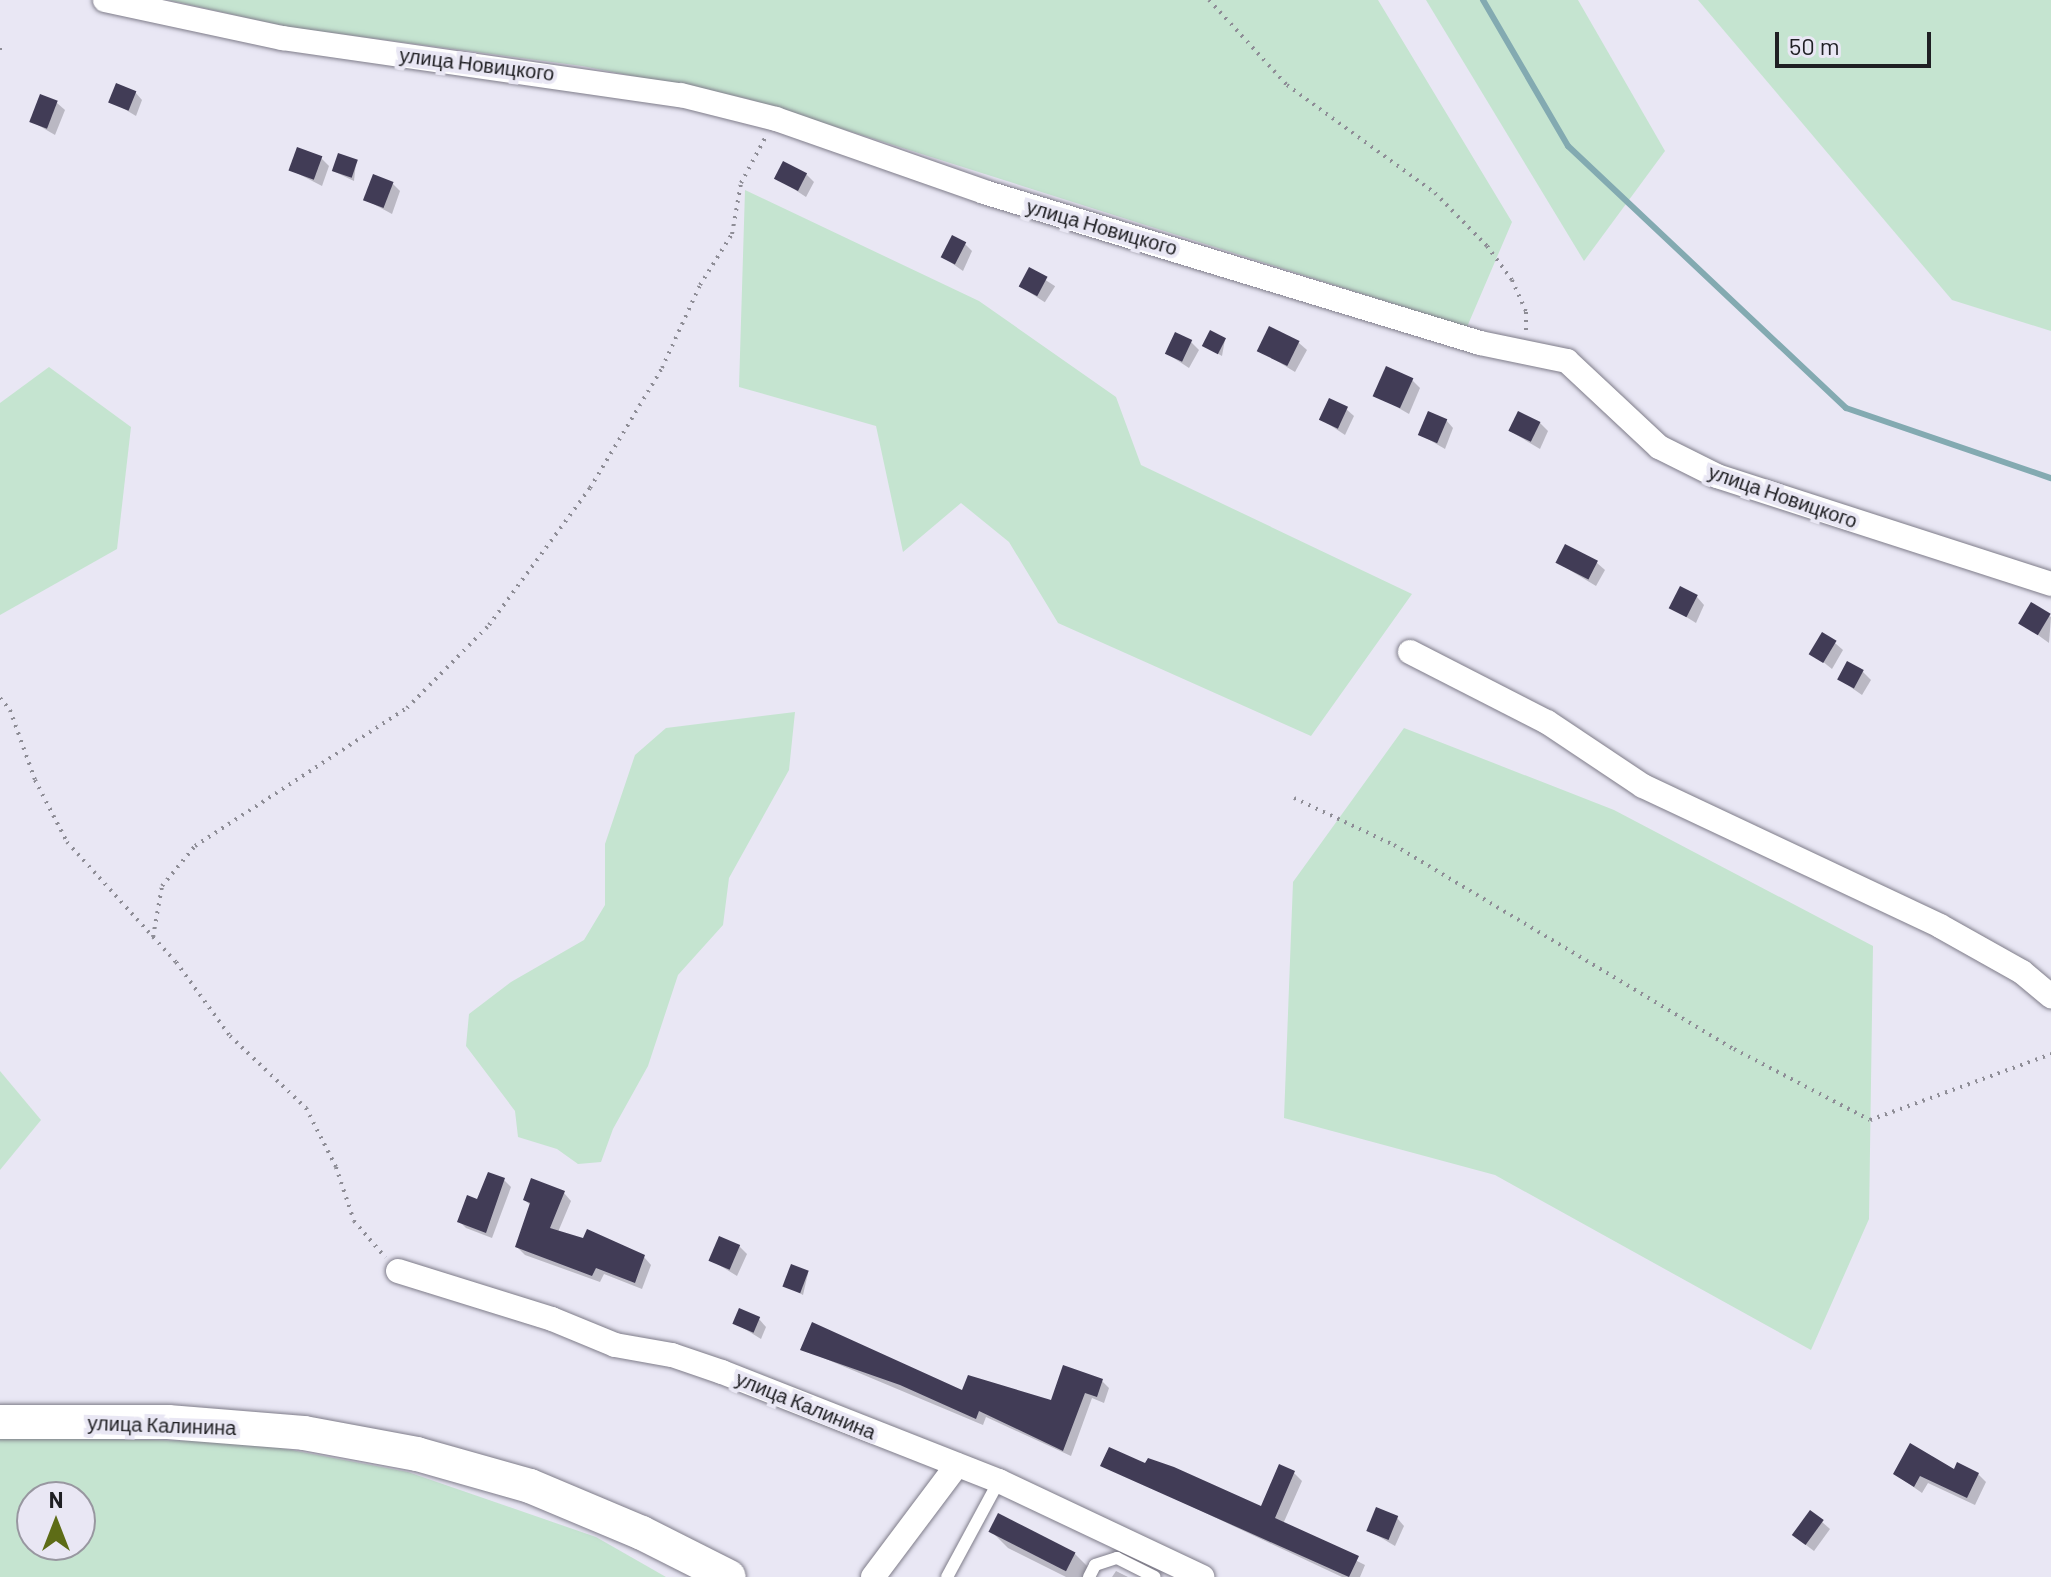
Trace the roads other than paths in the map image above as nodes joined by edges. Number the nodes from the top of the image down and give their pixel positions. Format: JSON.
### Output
{"nodes":[{"id":1,"x":105,"y":0,"type":"edge"},
{"id":2,"x":2051,"y":584,"type":"edge"},
{"id":3,"x":1410,"y":652,"type":"dead end"},
{"id":4,"x":2051,"y":996,"type":"edge"},
{"id":5,"x":398,"y":1271,"type":"road end"},
{"id":6,"x":0,"y":1422,"type":"edge"},
{"id":7,"x":957,"y":1465,"type":"junction"},
{"id":8,"x":999,"y":1481,"type":"junction"},
{"id":9,"x":729,"y":1577,"type":"edge"},
{"id":10,"x":873,"y":1577,"type":"edge"},
{"id":11,"x":947,"y":1577,"type":"edge"},
{"id":12,"x":1089,"y":1577,"type":"edge"},
{"id":13,"x":1155,"y":1577,"type":"edge"},
{"id":14,"x":1202,"y":1577,"type":"edge"}],
"edges":[{"from":1,"to":2,"type":"street","name":"улица Новицкого"},
{"from":3,"to":4,"type":"street"},
{"from":5,"to":7,"type":"street","name":"улица Калинина"},
{"from":6,"to":9,"type":"main road","name":"улица Калинина"},
{"from":7,"to":8,"type":"street","name":"улица Калинина"},
{"from":7,"to":10,"type":"street"},
{"from":8,"to":11,"type":"lane"},
{"from":8,"to":14,"type":"street","name":"улица Калинина"},
{"from":12,"to":13,"type":"lane"}]}
